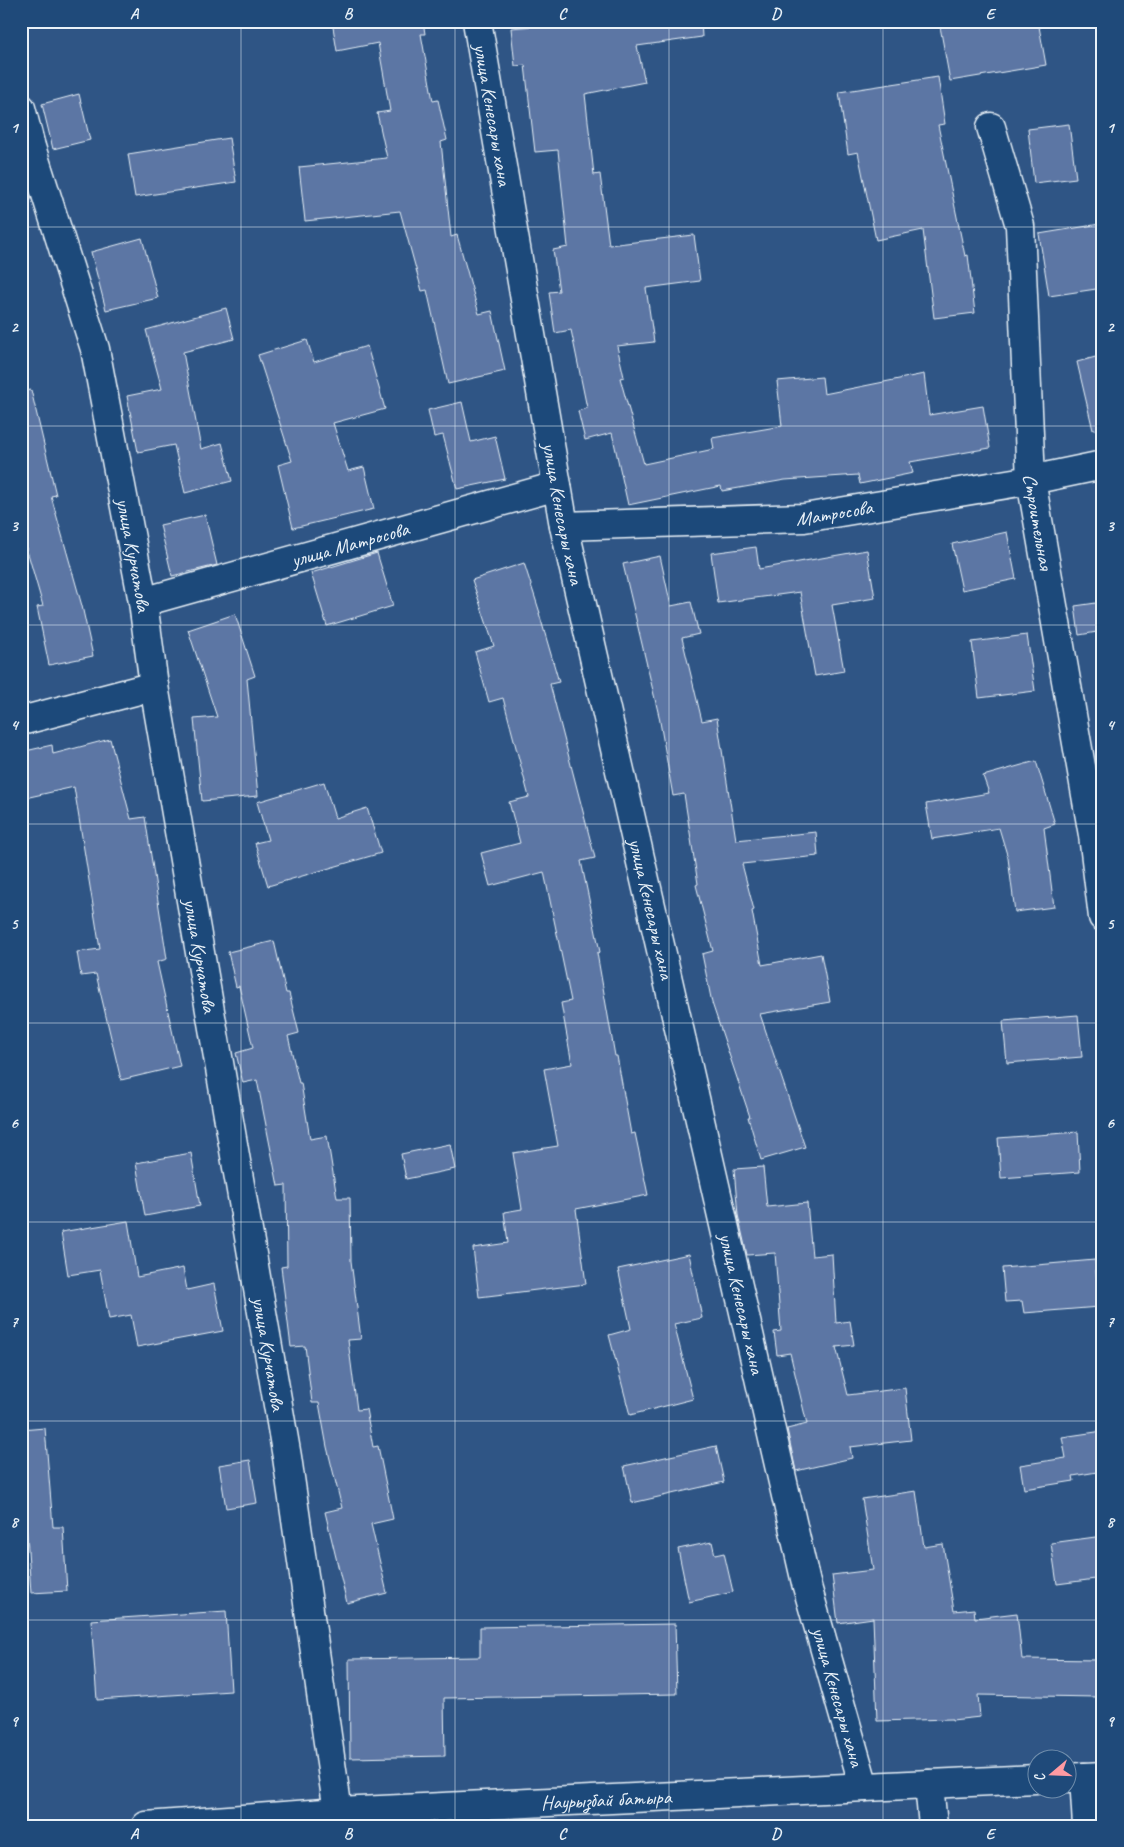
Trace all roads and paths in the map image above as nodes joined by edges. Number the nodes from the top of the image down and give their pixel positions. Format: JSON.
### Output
{"nodes":[{"id":1,"x":477,"y":21,"type":"edge"},
{"id":2,"x":21,"y":108,"type":"edge"},
{"id":3,"x":990,"y":128,"type":"dead end"},
{"id":4,"x":1103,"y":465,"type":"edge"},
{"id":5,"x":1031,"y":480,"type":"junction"},
{"id":6,"x":557,"y":486,"type":"junction"},
{"id":7,"x":564,"y":526,"type":"junction"},
{"id":8,"x":143,"y":602,"type":"junction"},
{"id":9,"x":154,"y":686,"type":"junction"},
{"id":10,"x":21,"y":721,"type":"edge"},
{"id":11,"x":1103,"y":916,"type":"edge"},
{"id":12,"x":1084,"y":1777,"type":"edge"},
{"id":13,"x":1026,"y":1779,"type":"edge"},
{"id":14,"x":929,"y":1784,"type":"junction"},
{"id":15,"x":864,"y":1787,"type":"junction"},
{"id":16,"x":338,"y":1812,"type":"junction"},
{"id":17,"x":147,"y":1826,"type":"edge"},
{"id":18,"x":933,"y":1826,"type":"edge"},
{"id":19,"x":1087,"y":1826,"type":"edge"}],
"edges":[{"from":1,"to":6,"type":"street","name":"улица Кенесары хана"},
{"from":2,"to":8,"type":"street","name":"улица Курчатова"},
{"from":3,"to":5,"type":"street","name":"Строительная"},
{"from":4,"to":5,"type":"street","name":"Матросова"},
{"from":5,"to":7,"type":"street","name":"Матросова"},
{"from":5,"to":11,"type":"street","name":"Строительная"},
{"from":6,"to":7,"type":"street","name":"улица Кенесары хана"},
{"from":6,"to":8,"type":"street","name":"улица Матросова"},
{"from":7,"to":15,"type":"street","name":"улица Кенесары хана"},
{"from":8,"to":9,"type":"street","name":"улица Курчатова"},
{"from":9,"to":10,"type":"street"},
{"from":9,"to":16,"type":"street","name":"улица Курчатова"},
{"from":12,"to":19,"type":"street"},
{"from":13,"to":14,"type":"street","name":"Наурызбай батыра"},
{"from":14,"to":15,"type":"street","name":"Наурызбай батыра"},
{"from":14,"to":18,"type":"street"},
{"from":15,"to":16,"type":"street","name":"Наурызбай батыра"},
{"from":16,"to":17,"type":"street","name":"Наурызбай батыра"}]}
